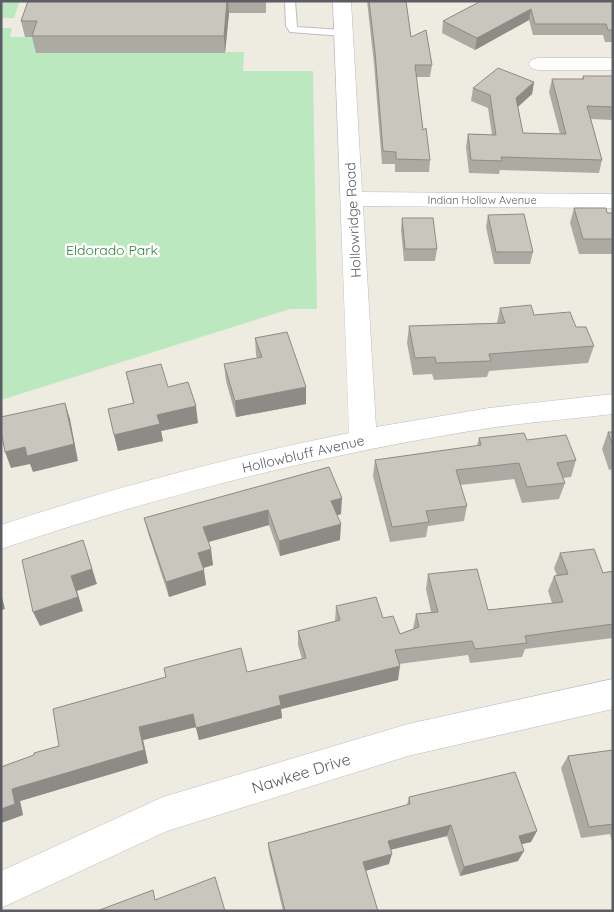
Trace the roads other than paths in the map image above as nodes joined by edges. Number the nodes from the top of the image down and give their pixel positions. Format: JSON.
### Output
{"nodes":[{"id":1,"x":290,"y":1,"type":"edge"},
{"id":2,"x":342,"y":1,"type":"edge"},
{"id":3,"x":344,"y":33,"type":"junction"},
{"id":4,"x":538,"y":64,"type":"dead end"},
{"id":5,"x":613,"y":64,"type":"edge"},
{"id":6,"x":352,"y":199,"type":"junction"},
{"id":7,"x":613,"y":201,"type":"edge"},
{"id":8,"x":613,"y":404,"type":"edge"},
{"id":9,"x":363,"y":440,"type":"junction"},
{"id":10,"x":1,"y":536,"type":"edge"},
{"id":11,"x":613,"y":694,"type":"edge"},
{"id":12,"x":1,"y":890,"type":"edge"}],
"edges":[{"from":1,"to":3,"type":"lane"},
{"from":2,"to":3,"type":"street","name":"Hollowridge Road"},
{"from":3,"to":6,"type":"street","name":"Hollowridge Road"},
{"from":4,"to":5,"type":"street"},
{"from":6,"to":7,"type":"street","name":"Indian Hollow Avenue"},
{"from":6,"to":9,"type":"street","name":"Hollowridge Road"},
{"from":8,"to":9,"type":"street","name":"Hollowbluff Avenue"},
{"from":9,"to":10,"type":"street","name":"Hollowbluff Avenue"},
{"from":11,"to":12,"type":"street","name":"Nawkee Drive"}]}
